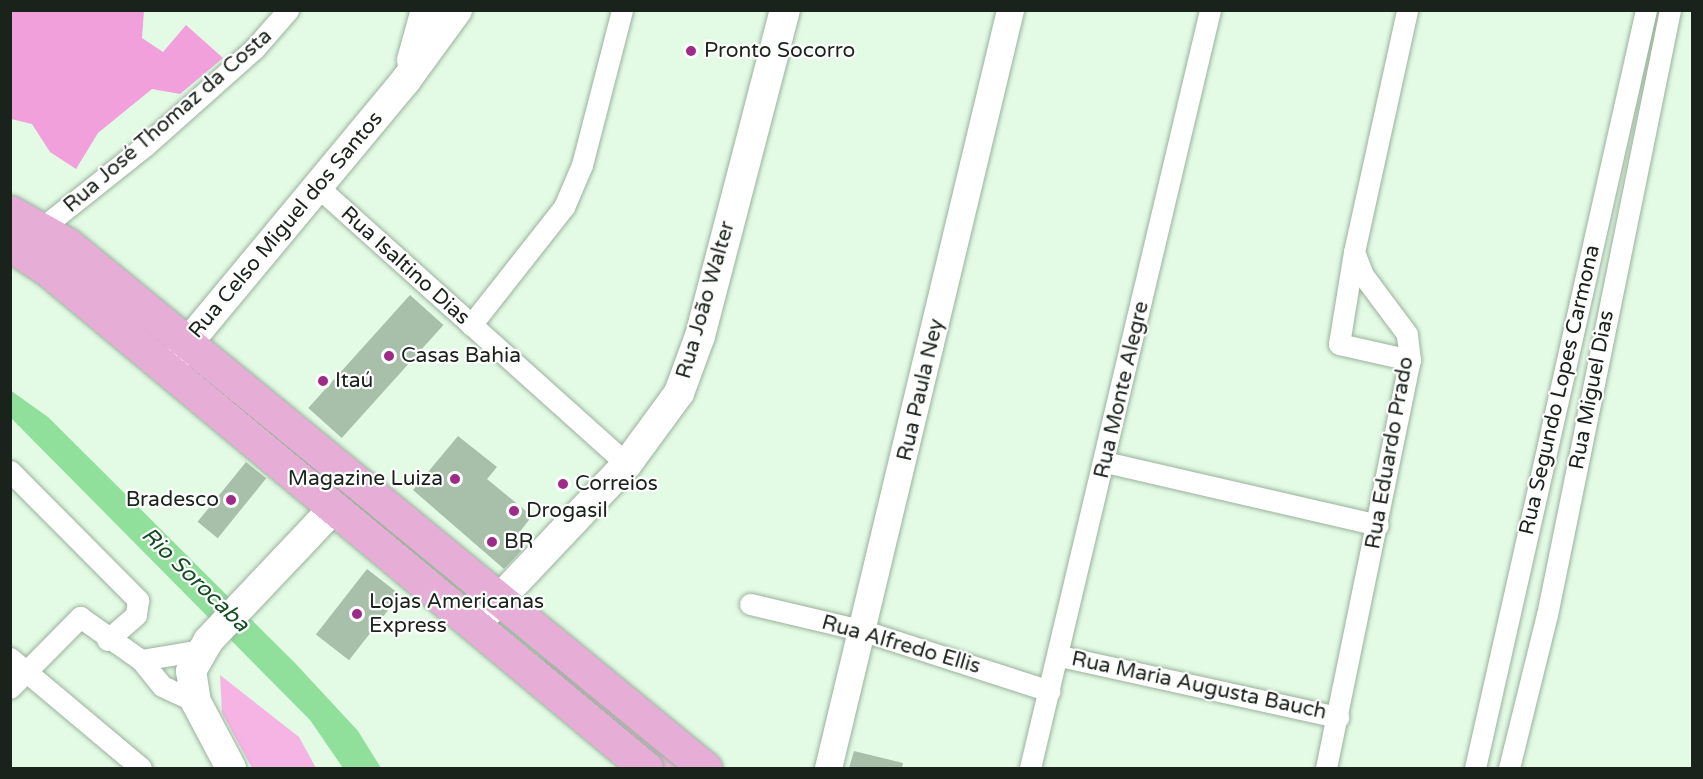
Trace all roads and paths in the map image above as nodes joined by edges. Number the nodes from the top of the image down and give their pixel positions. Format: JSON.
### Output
{"nodes":[{"id":1,"x":288,"y":10,"type":"edge"},
{"id":2,"x":426,"y":10,"type":"edge"},
{"id":3,"x":457,"y":10,"type":"edge"},
{"id":4,"x":622,"y":10,"type":"edge"},
{"id":5,"x":785,"y":10,"type":"edge"},
{"id":6,"x":1010,"y":10,"type":"edge"},
{"id":7,"x":1210,"y":10,"type":"edge"},
{"id":8,"x":1407,"y":10,"type":"edge"},
{"id":9,"x":1646,"y":10,"type":"edge"},
{"id":10,"x":1670,"y":10,"type":"edge"},
{"id":11,"x":406,"y":80,"type":"junction"},
{"id":12,"x":318,"y":187,"type":"junction"},
{"id":13,"x":10,"y":212,"type":"edge"},
{"id":14,"x":43,"y":227,"type":"junction"},
{"id":15,"x":10,"y":245,"type":"edge"},
{"id":16,"x":1354,"y":252,"type":"junction"},
{"id":17,"x":471,"y":324,"type":"junction"},
{"id":18,"x":188,"y":343,"type":"junction"},
{"id":19,"x":1410,"y":360,"type":"junction"},
{"id":20,"x":166,"y":369,"type":"junction"},
{"id":21,"x":1105,"y":462,"type":"junction"},
{"id":22,"x":627,"y":464,"type":"junction"},
{"id":23,"x":10,"y":471,"type":"edge"},
{"id":24,"x":333,"y":509,"type":"junction"},
{"id":25,"x":1378,"y":525,"type":"junction"},
{"id":26,"x":499,"y":600,"type":"junction"},
{"id":27,"x":750,"y":604,"type":"dead end"},
{"id":28,"x":472,"y":620,"type":"junction"},
{"id":29,"x":864,"y":632,"type":"junction"},
{"id":30,"x":107,"y":640,"type":"junction"},
{"id":31,"x":205,"y":646,"type":"junction"},
{"id":32,"x":1060,"y":656,"type":"junction"},
{"id":33,"x":141,"y":660,"type":"junction"},
{"id":34,"x":18,"y":664,"type":"edge"},
{"id":35,"x":10,"y":688,"type":"edge"},
{"id":36,"x":1050,"y":691,"type":"junction"},
{"id":37,"x":196,"y":702,"type":"junction"},
{"id":38,"x":1338,"y":717,"type":"junction"},
{"id":39,"x":141,"y":768,"type":"edge"},
{"id":40,"x":229,"y":768,"type":"edge"},
{"id":41,"x":645,"y":768,"type":"edge"},
{"id":42,"x":705,"y":768,"type":"edge"},
{"id":43,"x":828,"y":768,"type":"edge"},
{"id":44,"x":1030,"y":768,"type":"edge"},
{"id":45,"x":1326,"y":768,"type":"edge"},
{"id":46,"x":1474,"y":768,"type":"edge"},
{"id":47,"x":1509,"y":768,"type":"edge"}],
"edges":[{"from":1,"to":14,"type":"street","name":"Rua José Thomaz da Costa"},
{"from":2,"to":11,"type":"main road","name":"Rua Celso Miguel dos Santos"},
{"from":3,"to":11,"type":"main road","name":"Rua Celso Miguel dos Santos"},
{"from":4,"to":17,"type":"street"},
{"from":5,"to":22,"type":"main road","name":"Rua João Walter"},
{"from":6,"to":29,"type":"street","name":"Rua Paula Ney"},
{"from":7,"to":21,"type":"street","name":"Rua Monte Alegre"},
{"from":8,"to":16,"type":"street"},
{"from":9,"to":46,"type":"street","name":"Rua Segundo Lopes Carmona"},
{"from":10,"to":47,"type":"street","name":"Rua Miguel Dias"},
{"from":11,"to":12,"type":"main road","name":"Rua Celso Miguel dos Santos"},
{"from":12,"to":17,"type":"street","name":"Rua Isaltino Dias"},
{"from":12,"to":18,"type":"main road","name":"Rua Celso Miguel dos Santos"},
{"from":13,"to":14,"type":"highway"},
{"from":14,"to":18,"type":"highway"},
{"from":15,"to":20,"type":"highway"},
{"from":16,"to":19,"type":"street","name":"Rua Eduardo Prado"},
{"from":16,"to":19,"type":"street"},
{"from":17,"to":22,"type":"street","name":"Rua Isaltino Dias"},
{"from":18,"to":20,"type":"main road","name":"Rua Celso Miguel dos Santos"},
{"from":18,"to":26,"type":"highway"},
{"from":19,"to":25,"type":"street","name":"Rua Eduardo Prado"},
{"from":20,"to":24,"type":"highway"},
{"from":21,"to":25,"type":"street"},
{"from":21,"to":32,"type":"street","name":"Rua Monte Alegre"},
{"from":22,"to":26,"type":"main road","name":"Rua João Walter"},
{"from":23,"to":30,"type":"street"},
{"from":24,"to":28,"type":"highway"},
{"from":24,"to":31,"type":"main road"},
{"from":25,"to":38,"type":"street","name":"Rua Eduardo Prado"},
{"from":26,"to":28,"type":"main road","name":"Rua João Walter"},
{"from":26,"to":42,"type":"highway"},
{"from":27,"to":29,"type":"street","name":"Rua Alfredo Ellis"},
{"from":28,"to":41,"type":"highway"},
{"from":29,"to":36,"type":"street","name":"Rua Alfredo Ellis"},
{"from":29,"to":43,"type":"street","name":"Rua Paula Ney"},
{"from":30,"to":33,"type":"street"},
{"from":30,"to":34,"type":"street"},
{"from":31,"to":33,"type":"street"},
{"from":31,"to":37,"type":"main road"},
{"from":32,"to":36,"type":"street","name":"Rua Monte Alegre"},
{"from":32,"to":38,"type":"street","name":"Rua Maria Augusta Bauch"},
{"from":33,"to":37,"type":"street"},
{"from":34,"to":35,"type":"street"},
{"from":34,"to":39,"type":"street"},
{"from":36,"to":44,"type":"street","name":"Rua Monte Alegre"},
{"from":37,"to":40,"type":"main road"},
{"from":38,"to":45,"type":"street","name":"Rua Eduardo Prado"}]}
